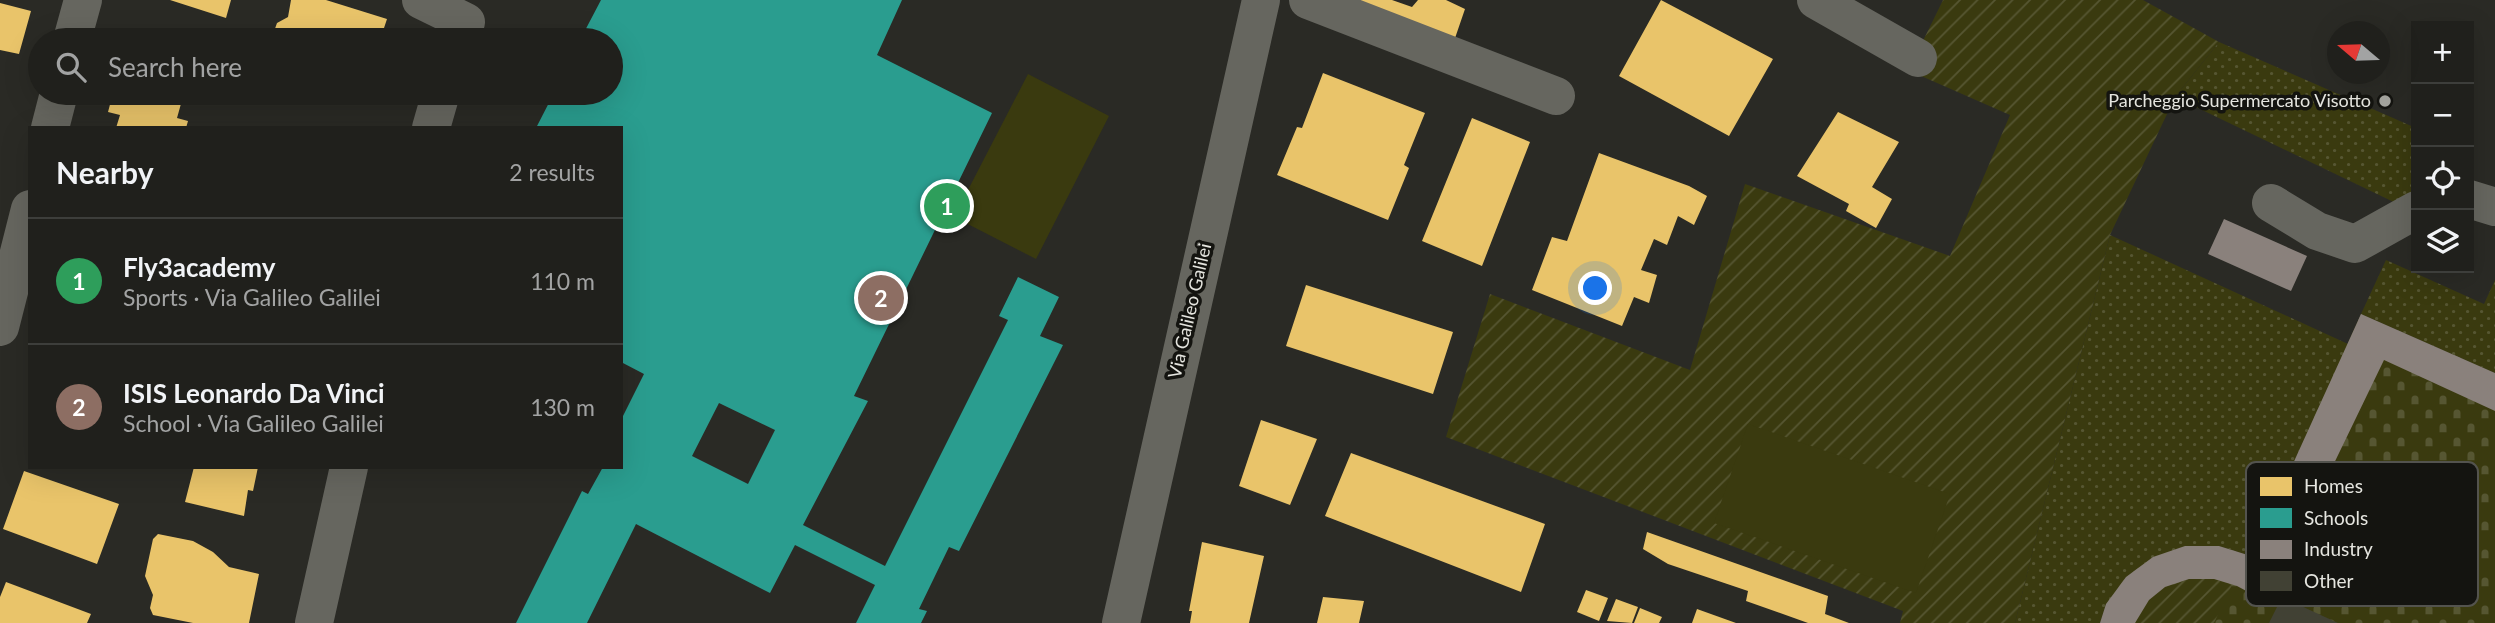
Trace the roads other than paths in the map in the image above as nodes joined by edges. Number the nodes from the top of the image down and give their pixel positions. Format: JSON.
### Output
{"nodes":[{"id":1,"x":83,"y":0,"type":"edge"},
{"id":2,"x":421,"y":0,"type":"edge"},
{"id":3,"x":1261,"y":0,"type":"edge"},
{"id":4,"x":1308,"y":0,"type":"edge"},
{"id":5,"x":1815,"y":0,"type":"edge"},
{"id":6,"x":466,"y":21,"type":"edge"},
{"id":7,"x":75,"y":28,"type":"edge"},
{"id":8,"x":1918,"y":58,"type":"dead end"},
{"id":9,"x":1556,"y":96,"type":"dead end"},
{"id":10,"x":56,"y":105,"type":"edge"},
{"id":11,"x":438,"y":105,"type":"edge"},
{"id":12,"x":51,"y":126,"type":"edge"},
{"id":13,"x":432,"y":126,"type":"edge"},
{"id":14,"x":2474,"y":200,"type":"edge"},
{"id":15,"x":2272,"y":203,"type":"dead end"},
{"id":16,"x":2495,"y":206,"type":"edge"},
{"id":17,"x":2414,"y":210,"type":"edge"},
{"id":18,"x":28,"y":217,"type":"edge"},
{"id":19,"x":0,"y":327,"type":"edge"},
{"id":20,"x":349,"y":469,"type":"edge"},
{"id":21,"x":314,"y":623,"type":"edge"},
{"id":22,"x":1121,"y":623,"type":"edge"}],
"edges":[{"from":1,"to":7,"type":"street"},
{"from":2,"to":6,"type":"street"},
{"from":3,"to":22,"type":"street","name":"Via Galileo Galilei"},
{"from":4,"to":9,"type":"street"},
{"from":5,"to":8,"type":"street"},
{"from":10,"to":12,"type":"street"},
{"from":11,"to":13,"type":"street"},
{"from":14,"to":16,"type":"street"},
{"from":15,"to":17,"type":"street"},
{"from":18,"to":19,"type":"street"},
{"from":20,"to":21,"type":"street"}]}
